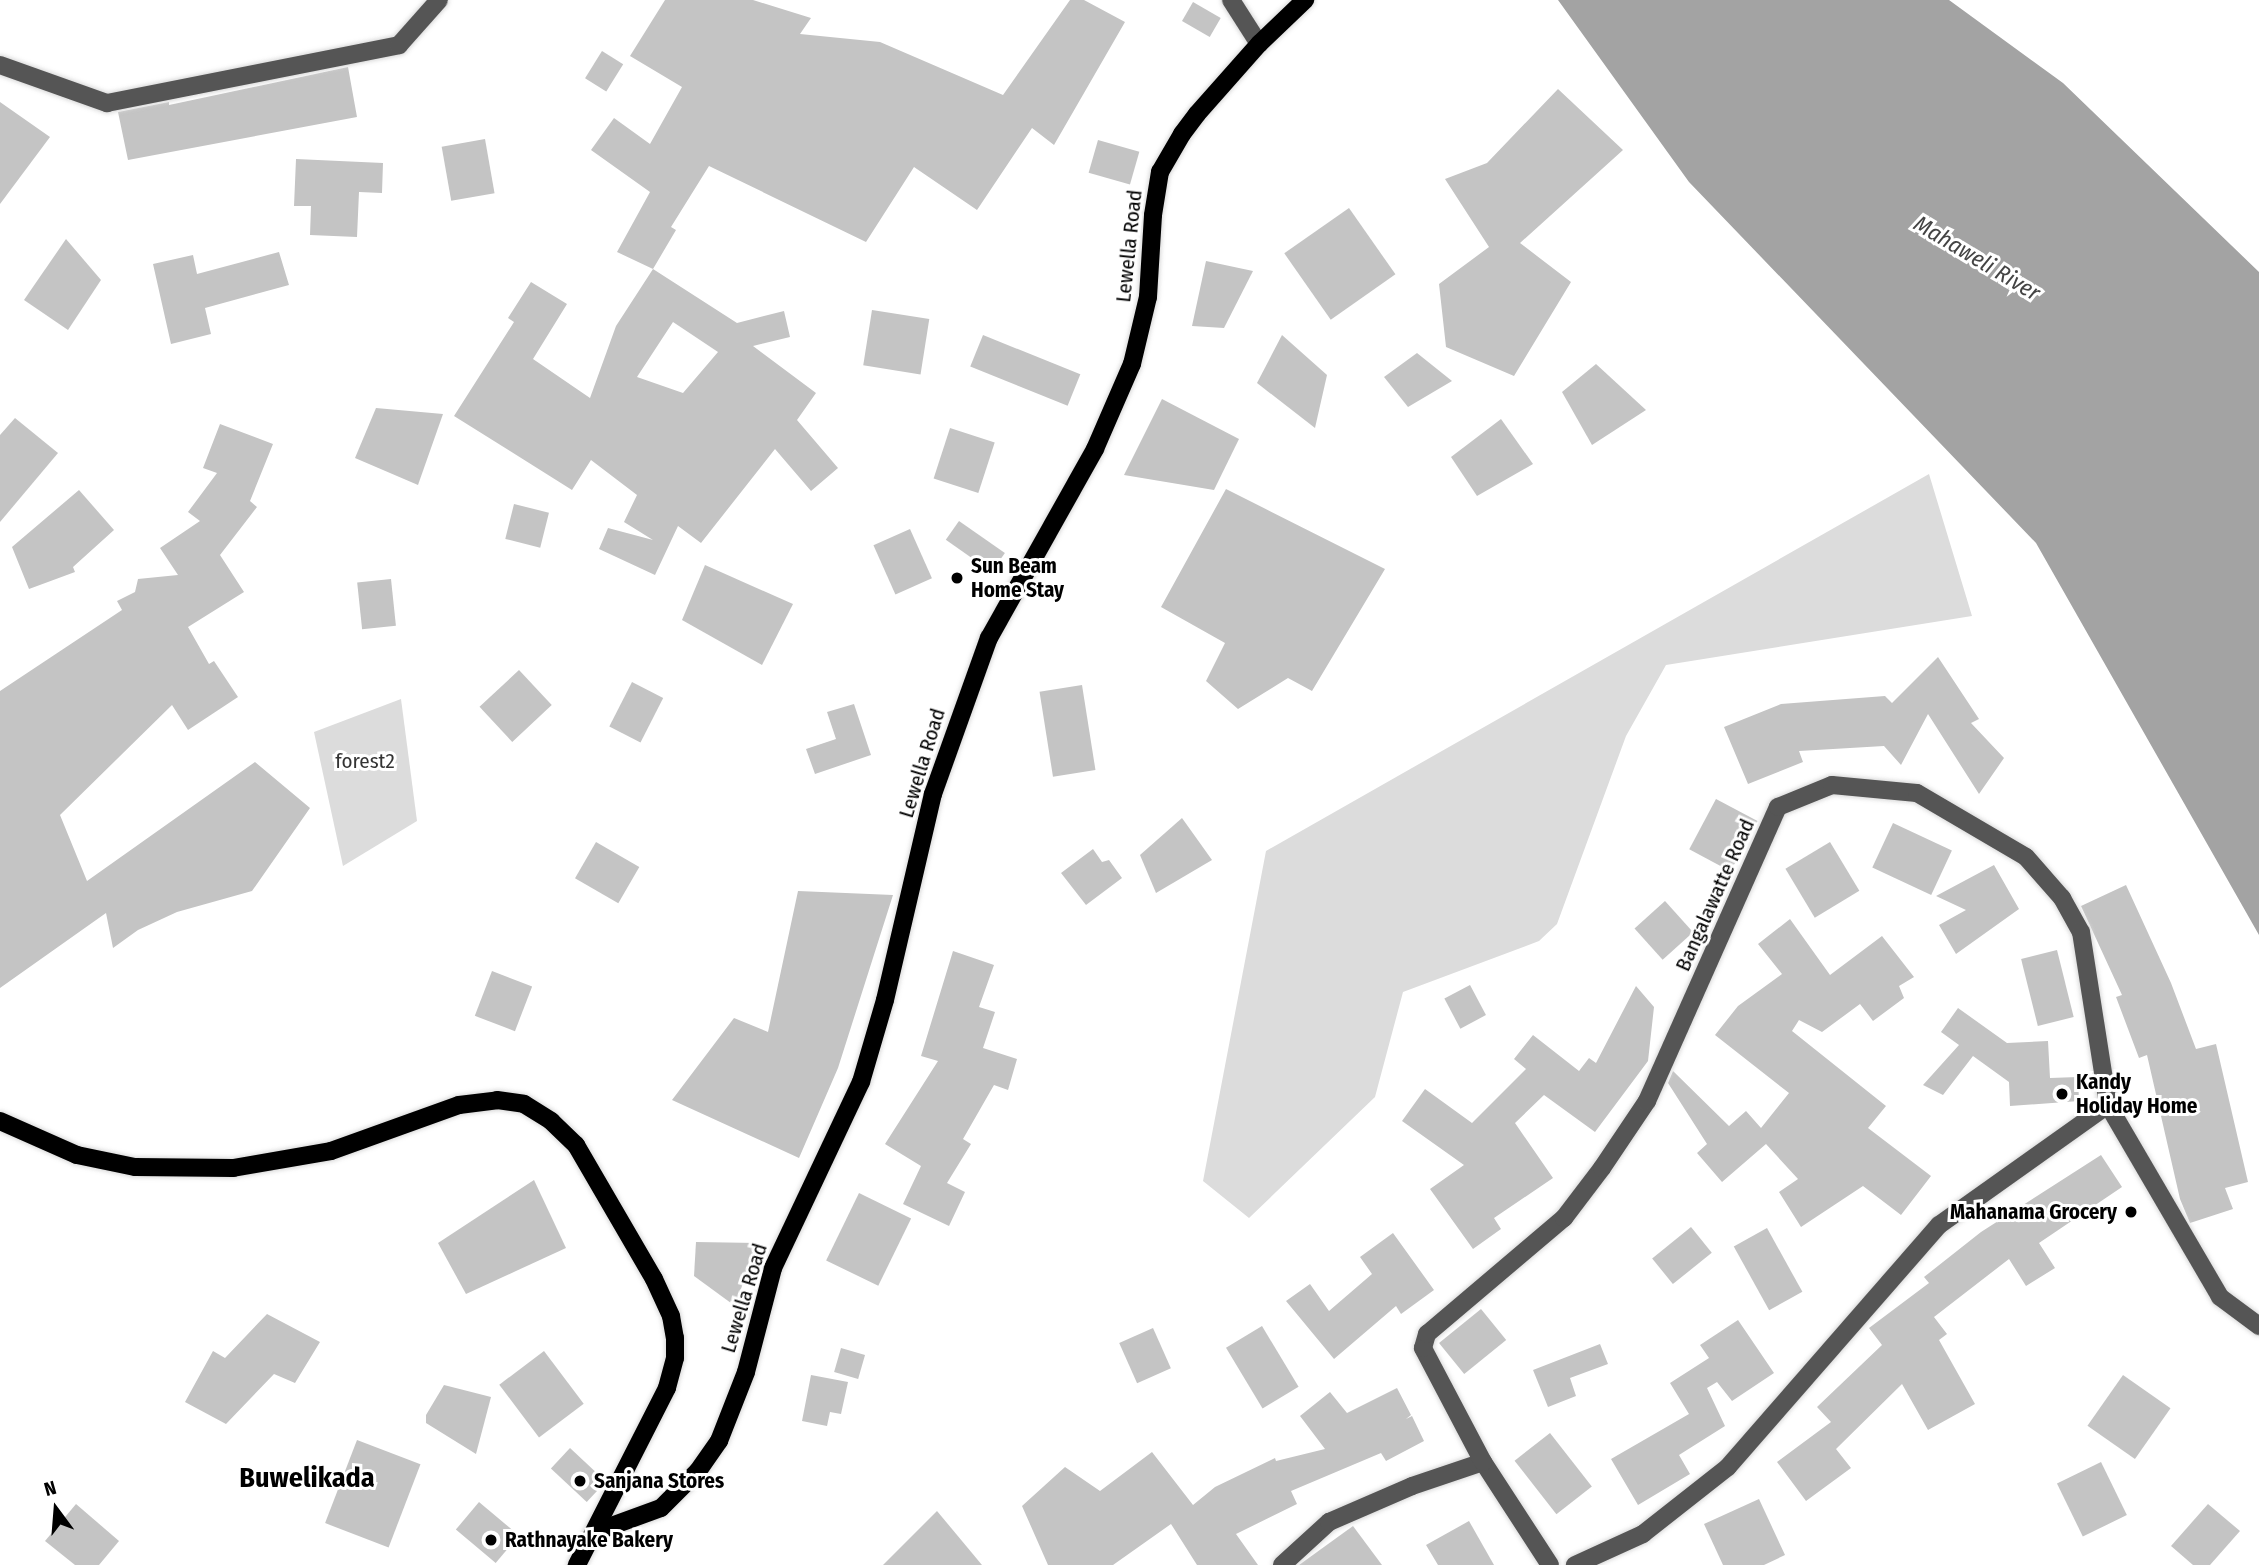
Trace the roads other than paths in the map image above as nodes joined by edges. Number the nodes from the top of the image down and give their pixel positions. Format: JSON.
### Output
{"nodes":[{"id":1,"x":439,"y":0,"type":"edge"},
{"id":2,"x":1231,"y":0,"type":"edge"},
{"id":3,"x":1305,"y":0,"type":"edge"},
{"id":4,"x":1259,"y":44,"type":"junction"},
{"id":5,"x":0,"y":65,"type":"edge"},
{"id":6,"x":2108,"y":1105,"type":"junction"},
{"id":7,"x":0,"y":1121,"type":"edge"},
{"id":8,"x":2259,"y":1326,"type":"edge"},
{"id":9,"x":1483,"y":1462,"type":"junction"},
{"id":10,"x":595,"y":1532,"type":"junction"},
{"id":11,"x":577,"y":1565,"type":"edge"},
{"id":12,"x":1282,"y":1565,"type":"edge"},
{"id":13,"x":1550,"y":1565,"type":"edge"},
{"id":14,"x":1575,"y":1565,"type":"edge"}],
"edges":[{"from":1,"to":5,"type":"street"},
{"from":2,"to":4,"type":"street"},
{"from":3,"to":4,"type":"main road","name":"Lewella Road"},
{"from":4,"to":10,"type":"main road","name":"Lewella Road"},
{"from":6,"to":8,"type":"street"},
{"from":6,"to":9,"type":"street","name":"Bangalawatte Road"},
{"from":6,"to":14,"type":"street"},
{"from":7,"to":10,"type":"main road"},
{"from":9,"to":12,"type":"street"},
{"from":9,"to":13,"type":"street","name":"Bangalawatte Road"},
{"from":10,"to":11,"type":"main road"}]}
